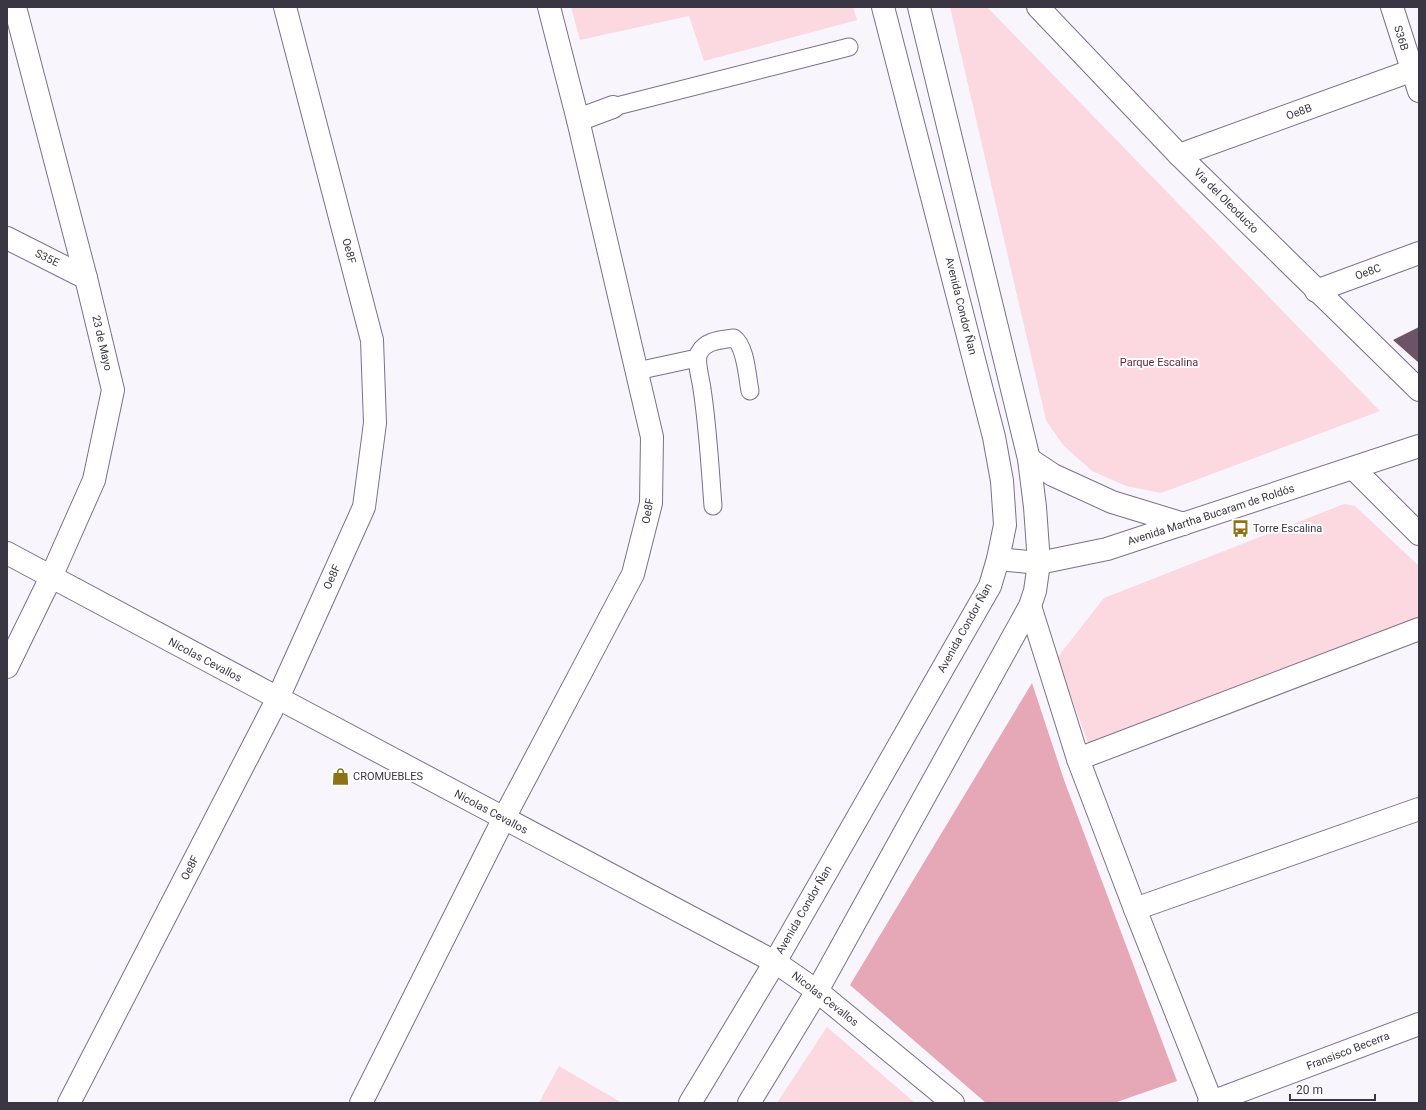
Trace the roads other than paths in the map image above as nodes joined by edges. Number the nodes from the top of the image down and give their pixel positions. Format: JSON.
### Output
{"nodes":[{"id":1,"x":15,"y":7,"type":"edge"},
{"id":2,"x":285,"y":7,"type":"edge"},
{"id":3,"x":549,"y":7,"type":"edge"},
{"id":4,"x":883,"y":7,"type":"edge"},
{"id":5,"x":919,"y":7,"type":"edge"},
{"id":6,"x":1038,"y":7,"type":"edge"},
{"id":7,"x":1392,"y":7,"type":"edge"},
{"id":8,"x":849,"y":47,"type":"dead end"},
{"id":9,"x":1417,"y":77,"type":"edge"},
{"id":10,"x":613,"y":107,"type":"joint"},
{"id":11,"x":578,"y":120,"type":"junction"},
{"id":12,"x":1179,"y":156,"type":"junction"},
{"id":13,"x":7,"y":238,"type":"edge"},
{"id":14,"x":1419,"y":253,"type":"edge"},
{"id":15,"x":86,"y":278,"type":"junction"},
{"id":16,"x":1316,"y":291,"type":"junction"},
{"id":17,"x":698,"y":358,"type":"junction"},
{"id":18,"x":637,"y":371,"type":"junction"},
{"id":19,"x":1419,"y":390,"type":"edge"},
{"id":20,"x":750,"y":391,"type":"dead end"},
{"id":21,"x":1419,"y":446,"type":"edge"},
{"id":22,"x":1029,"y":459,"type":"junction"},
{"id":23,"x":1353,"y":468,"type":"junction"},
{"id":24,"x":713,"y":506,"type":"dead end"},
{"id":25,"x":1184,"y":524,"type":"junction"},
{"id":26,"x":1419,"y":534,"type":"edge"},
{"id":27,"x":7,"y":553,"type":"edge"},
{"id":28,"x":998,"y":559,"type":"junction"},
{"id":29,"x":1038,"y":563,"type":"junction"},
{"id":30,"x":51,"y":577,"type":"junction"},
{"id":31,"x":1030,"y":606,"type":"junction"},
{"id":32,"x":1419,"y":628,"type":"edge"},
{"id":33,"x":7,"y":667,"type":"edge"},
{"id":34,"x":278,"y":698,"type":"junction"},
{"id":35,"x":1078,"y":759,"type":"junction"},
{"id":36,"x":1419,"y":809,"type":"edge"},
{"id":37,"x":504,"y":818,"type":"junction"},
{"id":38,"x":1135,"y":909,"type":"junction"},
{"id":39,"x":775,"y":962,"type":"junction"},
{"id":40,"x":817,"y":991,"type":"junction"},
{"id":41,"x":1419,"y":1024,"type":"edge"},
{"id":42,"x":69,"y":1103,"type":"edge"},
{"id":43,"x":361,"y":1103,"type":"edge"},
{"id":44,"x":690,"y":1103,"type":"edge"},
{"id":45,"x":750,"y":1103,"type":"edge"},
{"id":46,"x":953,"y":1103,"type":"edge"},
{"id":47,"x":1211,"y":1103,"type":"edge"}],
"edges":[{"from":1,"to":15,"type":"street","name":"23 de Mayo"},
{"from":2,"to":34,"type":"street","name":"Oe8F"},
{"from":3,"to":11,"type":"street","name":"Oe8F"},
{"from":4,"to":28,"type":"street","name":"Avenida Condor Ñan"},
{"from":5,"to":22,"type":"street"},
{"from":6,"to":12,"type":"street","name":"Via del Oleoducto"},
{"from":7,"to":9,"type":"street","name":"S36B"},
{"from":8,"to":10,"type":"lane"},
{"from":9,"to":12,"type":"street","name":"Oe8B"},
{"from":10,"to":11,"type":"street"},
{"from":11,"to":18,"type":"street","name":"Oe8F"},
{"from":12,"to":16,"type":"street","name":"Via del Oleoducto"},
{"from":13,"to":15,"type":"street","name":"S35E"},
{"from":14,"to":16,"type":"street","name":"Oe8C"},
{"from":15,"to":30,"type":"street","name":"23 de Mayo"},
{"from":16,"to":19,"type":"street","name":"Via del Oleoducto"},
{"from":17,"to":18,"type":"lane"},
{"from":17,"to":20,"type":"lane"},
{"from":17,"to":24,"type":"lane"},
{"from":18,"to":37,"type":"street","name":"Oe8F"},
{"from":21,"to":23,"type":"street","name":"Avenida Martha Bucaram de Roldós"},
{"from":22,"to":25,"type":"street"},
{"from":22,"to":29,"type":"street"},
{"from":23,"to":25,"type":"street","name":"Avenida Martha Bucaram de Roldós"},
{"from":23,"to":26,"type":"street"},
{"from":25,"to":29,"type":"street","name":"Avenida Martha Bucaram de Roldós"},
{"from":27,"to":30,"type":"street","name":"Nicolas Cevallos"},
{"from":28,"to":29,"type":"street","name":"Avenida Martha Bucaram de Roldós"},
{"from":28,"to":39,"type":"street","name":"Avenida Condor Ñan"},
{"from":29,"to":31,"type":"street"},
{"from":30,"to":33,"type":"street","name":"23 de Mayo"},
{"from":30,"to":34,"type":"street","name":"Nicolas Cevallos"},
{"from":31,"to":35,"type":"street"},
{"from":31,"to":40,"type":"street"},
{"from":32,"to":35,"type":"street"},
{"from":34,"to":37,"type":"street","name":"Nicolas Cevallos"},
{"from":34,"to":42,"type":"street","name":"Oe8F"},
{"from":35,"to":38,"type":"street"},
{"from":36,"to":38,"type":"street"},
{"from":37,"to":39,"type":"street","name":"Nicolas Cevallos"},
{"from":37,"to":43,"type":"street","name":"Oe8F"},
{"from":38,"to":47,"type":"street"},
{"from":39,"to":40,"type":"street","name":"Nicolas Cevallos"},
{"from":39,"to":44,"type":"street","name":"Avenida Condor Ñan"},
{"from":40,"to":45,"type":"street"},
{"from":40,"to":46,"type":"street","name":"Nicolas Cevallos"},
{"from":41,"to":47,"type":"street","name":"Fransisco Becerra"}]}
